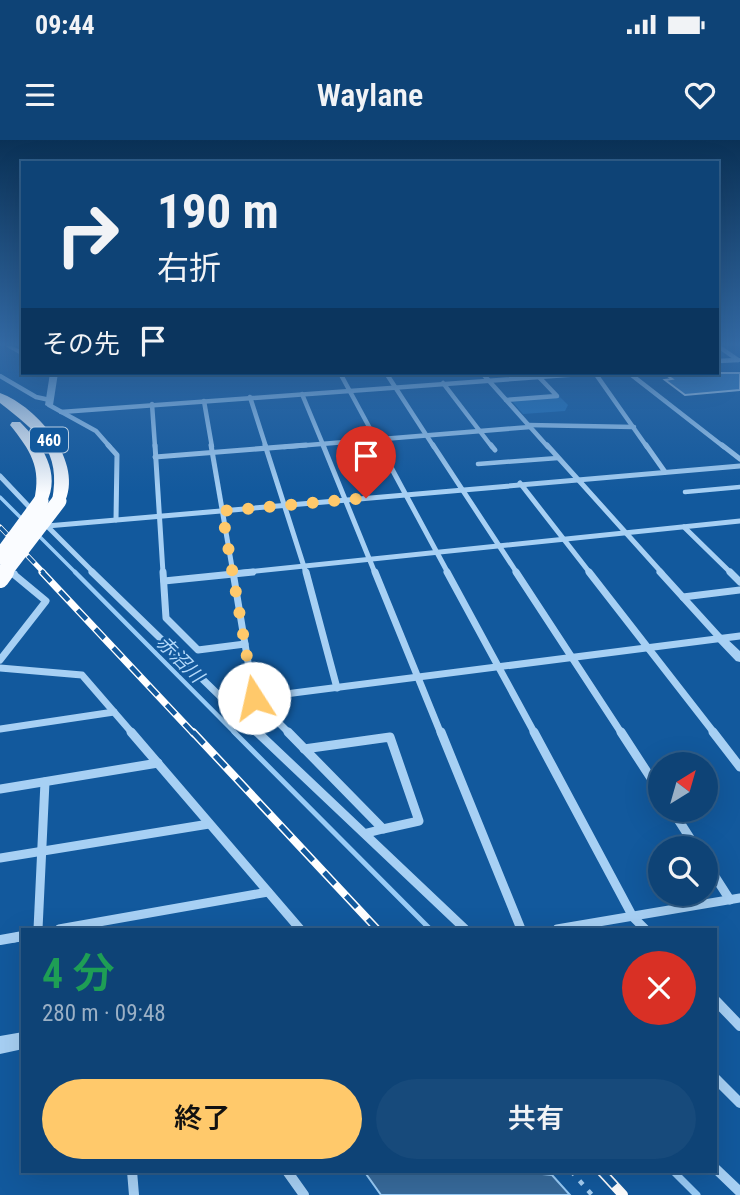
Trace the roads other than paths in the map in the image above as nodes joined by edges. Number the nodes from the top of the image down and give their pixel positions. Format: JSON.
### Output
{"nodes":[{"id":1,"x":33,"y":395,"type":"edge"},
{"id":2,"x":50,"y":395,"type":"edge"},
{"id":3,"x":281,"y":395,"type":"edge"},
{"id":4,"x":303,"y":395,"type":"edge"},
{"id":5,"x":352,"y":395,"type":"edge"},
{"id":6,"x":401,"y":395,"type":"edge"},
{"id":7,"x":453,"y":395,"type":"edge"},
{"id":8,"x":502,"y":395,"type":"edge"},
{"id":9,"x":556,"y":395,"type":"edge"},
{"id":10,"x":611,"y":395,"type":"edge"},
{"id":11,"x":658,"y":395,"type":"edge"},
{"id":12,"x":0,"y":397,"type":"edge"},
{"id":13,"x":250,"y":397,"type":"junction"},
{"id":14,"x":506,"y":400,"type":"junction"},
{"id":15,"x":204,"y":401,"type":"junction"},
{"id":16,"x":49,"y":402,"type":"junction"},
{"id":17,"x":152,"y":404,"type":"junction"},
{"id":18,"x":0,"y":412,"type":"edge"},
{"id":19,"x":61,"y":412,"type":"junction"},
{"id":20,"x":529,"y":426,"type":"junction"},
{"id":21,"x":634,"y":427,"type":"junction"},
{"id":22,"x":481,"y":430,"type":"junction"},
{"id":23,"x":427,"y":435,"type":"junction"},
{"id":24,"x":374,"y":439,"type":"junction"},
{"id":25,"x":322,"y":443,"type":"junction"},
{"id":26,"x":267,"y":447,"type":"junction"},
{"id":27,"x":495,"y":450,"type":"dead end"},
{"id":28,"x":212,"y":452,"type":"junction"},
{"id":29,"x":155,"y":457,"type":"junction"},
{"id":30,"x":558,"y":458,"type":"junction"},
{"id":31,"x":740,"y":459,"type":"edge"},
{"id":32,"x":478,"y":464,"type":"dead end"},
{"id":33,"x":740,"y":466,"type":"edge"},
{"id":34,"x":665,"y":472,"type":"junction"},
{"id":35,"x":0,"y":476,"type":"edge"},
{"id":36,"x":577,"y":478,"type":"junction"},
{"id":37,"x":520,"y":484,"type":"junction"},
{"id":38,"x":740,"y":487,"type":"edge"},
{"id":39,"x":462,"y":489,"type":"junction"},
{"id":40,"x":685,"y":492,"type":"dead end"},
{"id":41,"x":404,"y":494,"type":"junction"},
{"id":42,"x":346,"y":499,"type":"junction"},
{"id":43,"x":59,"y":500,"type":"joint"},
{"id":44,"x":284,"y":505,"type":"junction"},
{"id":45,"x":222,"y":511,"type":"junction"},
{"id":46,"x":159,"y":516,"type":"junction"},
{"id":47,"x":116,"y":520,"type":"junction"},
{"id":48,"x":740,"y":521,"type":"edge"},
{"id":49,"x":47,"y":526,"type":"junction"},
{"id":50,"x":684,"y":527,"type":"junction"},
{"id":51,"x":626,"y":533,"type":"junction"},
{"id":52,"x":567,"y":539,"type":"junction"},
{"id":53,"x":500,"y":546,"type":"junction"},
{"id":54,"x":436,"y":553,"type":"junction"},
{"id":55,"x":0,"y":557,"type":"edge"},
{"id":56,"x":370,"y":560,"type":"junction"},
{"id":57,"x":0,"y":566,"type":"edge"},
{"id":58,"x":304,"y":566,"type":"junction"},
{"id":59,"x":233,"y":574,"type":"junction"},
{"id":60,"x":0,"y":579,"type":"edge"},
{"id":61,"x":164,"y":581,"type":"junction"},
{"id":62,"x":740,"y":582,"type":"edge"},
{"id":63,"x":740,"y":590,"type":"edge"},
{"id":64,"x":684,"y":597,"type":"junction"},
{"id":65,"x":740,"y":636,"type":"edge"},
{"id":66,"x":720,"y":638,"type":"junction"},
{"id":67,"x":245,"y":644,"type":"junction"},
{"id":68,"x":648,"y":648,"type":"junction"},
{"id":69,"x":572,"y":657,"type":"junction"},
{"id":70,"x":740,"y":659,"type":"edge"},
{"id":71,"x":0,"y":660,"type":"edge"},
{"id":72,"x":499,"y":667,"type":"junction"},
{"id":73,"x":0,"y":668,"type":"edge"},
{"id":74,"x":416,"y":677,"type":"junction"},
{"id":75,"x":337,"y":688,"type":"junction"},
{"id":76,"x":254,"y":698,"type":"junction"},
{"id":77,"x":114,"y":712,"type":"junction"},
{"id":78,"x":0,"y":729,"type":"edge"},
{"id":79,"x":304,"y":749,"type":"junction"},
{"id":80,"x":158,"y":763,"type":"junction"},
{"id":81,"x":740,"y":767,"type":"edge"},
{"id":82,"x":648,"y":774,"type":"edge"},
{"id":83,"x":45,"y":782,"type":"junction"},
{"id":84,"x":0,"y":789,"type":"edge"},
{"id":85,"x":209,"y":824,"type":"junction"},
{"id":86,"x":383,"y":829,"type":"junction"},
{"id":87,"x":367,"y":833,"type":"junction"},
{"id":88,"x":42,"y":851,"type":"junction"},
{"id":89,"x":0,"y":858,"type":"edge"},
{"id":90,"x":718,"y":878,"type":"edge"},
{"id":91,"x":268,"y":892,"type":"junction"},
{"id":92,"x":735,"y":899,"type":"edge"},
{"id":93,"x":633,"y":917,"type":"junction"},
{"id":94,"x":38,"y":928,"type":"edge"},
{"id":95,"x":65,"y":928,"type":"edge"},
{"id":96,"x":299,"y":928,"type":"edge"},
{"id":97,"x":463,"y":928,"type":"edge"},
{"id":98,"x":521,"y":928,"type":"edge"},
{"id":99,"x":567,"y":928,"type":"edge"},
{"id":100,"x":644,"y":928,"type":"edge"},
{"id":101,"x":21,"y":936,"type":"edge"},
{"id":102,"x":0,"y":940,"type":"edge"},
{"id":103,"x":717,"y":1002,"type":"edge"},
{"id":104,"x":740,"y":1026,"type":"edge"},
{"id":105,"x":21,"y":1040,"type":"edge"},
{"id":106,"x":0,"y":1045,"type":"edge"},
{"id":107,"x":717,"y":1080,"type":"edge"},
{"id":108,"x":740,"y":1104,"type":"edge"},
{"id":109,"x":717,"y":1170,"type":"edge"},
{"id":110,"x":132,"y":1173,"type":"edge"},
{"id":111,"x":288,"y":1173,"type":"edge"},
{"id":112,"x":740,"y":1192,"type":"edge"},
{"id":113,"x":134,"y":1195,"type":"edge"},
{"id":114,"x":304,"y":1195,"type":"edge"}],
"edges":[{"from":1,"to":16,"type":"street"},
{"from":2,"to":16,"type":"street"},
{"from":3,"to":13,"type":"street"},
{"from":4,"to":25,"type":"street"},
{"from":5,"to":24,"type":"street"},
{"from":6,"to":23,"type":"street"},
{"from":7,"to":22,"type":"street"},
{"from":8,"to":14,"type":"street"},
{"from":9,"to":14,"type":"street"},
{"from":10,"to":21,"type":"street"},
{"from":11,"to":31,"type":"street"},
{"from":12,"to":43,"type":"highway","number":"460"},
{"from":13,"to":15,"type":"street"},
{"from":13,"to":26,"type":"street"},
{"from":14,"to":20,"type":"street"},
{"from":15,"to":17,"type":"street"},
{"from":15,"to":28,"type":"street"},
{"from":16,"to":19,"type":"street"},
{"from":17,"to":19,"type":"street"},
{"from":17,"to":29,"type":"street"},
{"from":18,"to":55,"type":"highway","number":"460","bridge":true},
{"from":19,"to":47,"type":"street"},
{"from":20,"to":21,"type":"street"},
{"from":20,"to":22,"type":"street"},
{"from":20,"to":30,"type":"street"},
{"from":21,"to":34,"type":"street"},
{"from":22,"to":23,"type":"street"},
{"from":22,"to":27,"type":"street"},
{"from":23,"to":24,"type":"street"},
{"from":23,"to":39,"type":"street"},
{"from":24,"to":25,"type":"street"},
{"from":24,"to":41,"type":"street"},
{"from":25,"to":26,"type":"street"},
{"from":25,"to":42,"type":"street"},
{"from":26,"to":28,"type":"street"},
{"from":26,"to":44,"type":"street"},
{"from":28,"to":29,"type":"street"},
{"from":28,"to":45,"type":"street"},
{"from":29,"to":46,"type":"street"},
{"from":30,"to":32,"type":"lane"},
{"from":30,"to":36,"type":"street"},
{"from":33,"to":34,"type":"street"},
{"from":34,"to":36,"type":"street"},
{"from":35,"to":49,"type":"street"},
{"from":36,"to":37,"type":"street"},
{"from":36,"to":51,"type":"street"},
{"from":37,"to":39,"type":"street"},
{"from":37,"to":52,"type":"street"},
{"from":38,"to":40,"type":"lane"},
{"from":39,"to":41,"type":"street"},
{"from":39,"to":53,"type":"street"},
{"from":41,"to":42,"type":"street"},
{"from":41,"to":54,"type":"street"},
{"from":42,"to":44,"type":"street"},
{"from":42,"to":56,"type":"street"},
{"from":43,"to":60,"type":"highway","number":"460","bridge":true},
{"from":44,"to":45,"type":"street"},
{"from":44,"to":58,"type":"street"},
{"from":45,"to":46,"type":"street"},
{"from":45,"to":59,"type":"street"},
{"from":46,"to":47,"type":"street"},
{"from":46,"to":61,"type":"street"},
{"from":47,"to":49,"type":"street"},
{"from":48,"to":50,"type":"street"},
{"from":49,"to":87,"type":"street"},
{"from":50,"to":51,"type":"street"},
{"from":50,"to":62,"type":"street"},
{"from":51,"to":52,"type":"street"},
{"from":51,"to":64,"type":"street"},
{"from":52,"to":53,"type":"street"},
{"from":52,"to":68,"type":"street"},
{"from":53,"to":54,"type":"street"},
{"from":53,"to":69,"type":"street"},
{"from":54,"to":56,"type":"street"},
{"from":54,"to":72,"type":"street"},
{"from":56,"to":58,"type":"street"},
{"from":56,"to":74,"type":"street"},
{"from":57,"to":71,"type":"street"},
{"from":58,"to":59,"type":"street"},
{"from":58,"to":75,"type":"street"},
{"from":59,"to":61,"type":"street"},
{"from":59,"to":67,"type":"street"},
{"from":61,"to":67,"type":"street"},
{"from":63,"to":64,"type":"street"},
{"from":64,"to":66,"type":"street"},
{"from":65,"to":66,"type":"street"},
{"from":66,"to":68,"type":"street"},
{"from":66,"to":70,"type":"street"},
{"from":67,"to":76,"type":"street"},
{"from":68,"to":69,"type":"street"},
{"from":68,"to":81,"type":"street"},
{"from":69,"to":72,"type":"street"},
{"from":69,"to":82,"type":"street"},
{"from":72,"to":74,"type":"street"},
{"from":72,"to":93,"type":"street"},
{"from":73,"to":77,"type":"street"},
{"from":74,"to":75,"type":"street"},
{"from":74,"to":98,"type":"street"},
{"from":75,"to":76,"type":"street"},
{"from":76,"to":79,"type":"street"},
{"from":77,"to":78,"type":"street"},
{"from":77,"to":80,"type":"street"},
{"from":79,"to":86,"type":"street"},
{"from":79,"to":86,"type":"street"},
{"from":80,"to":83,"type":"street"},
{"from":80,"to":85,"type":"street"},
{"from":83,"to":84,"type":"street"},
{"from":83,"to":88,"type":"street"},
{"from":85,"to":88,"type":"street"},
{"from":85,"to":91,"type":"street"},
{"from":86,"to":87,"type":"street"},
{"from":87,"to":97,"type":"street"},
{"from":88,"to":89,"type":"street"},
{"from":88,"to":94,"type":"street"},
{"from":90,"to":92,"type":"street"},
{"from":91,"to":95,"type":"street"},
{"from":91,"to":96,"type":"street"},
{"from":92,"to":93,"type":"street"},
{"from":93,"to":99,"type":"street"},
{"from":93,"to":100,"type":"street"},
{"from":101,"to":102,"type":"street"},
{"from":103,"to":104,"type":"street"},
{"from":105,"to":106,"type":"street"},
{"from":107,"to":108,"type":"street"},
{"from":109,"to":112,"type":"street"},
{"from":110,"to":113,"type":"street"},
{"from":111,"to":114,"type":"street"}]}
